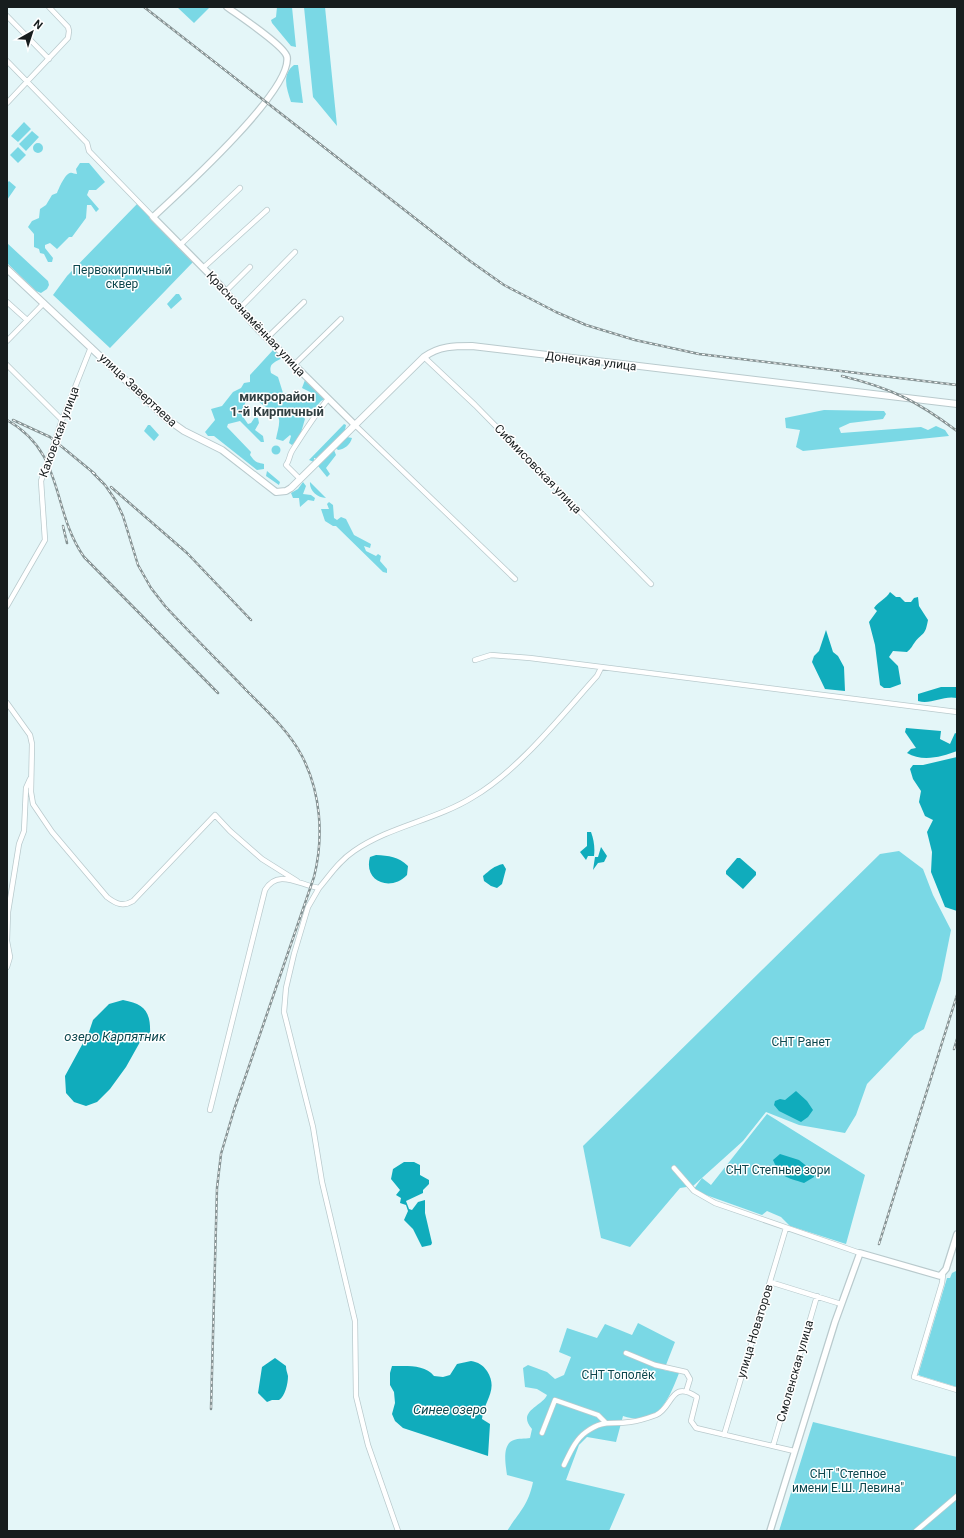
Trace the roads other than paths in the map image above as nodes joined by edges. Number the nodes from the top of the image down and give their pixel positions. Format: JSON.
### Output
{"nodes":[{"id":1,"x":49,"y":7,"type":"edge"},
{"id":2,"x":226,"y":7,"type":"edge"},
{"id":3,"x":7,"y":16,"type":"edge"},
{"id":4,"x":49,"y":59,"type":"junction"},
{"id":5,"x":7,"y":61,"type":"edge"},
{"id":6,"x":28,"y":82,"type":"junction"},
{"id":7,"x":7,"y":103,"type":"edge"},
{"id":8,"x":240,"y":188,"type":"dead end"},
{"id":9,"x":267,"y":210,"type":"dead end"},
{"id":10,"x":153,"y":217,"type":"junction"},
{"id":11,"x":180,"y":245,"type":"junction"},
{"id":12,"x":295,"y":252,"type":"dead end"},
{"id":13,"x":250,"y":267,"type":"dead end"},
{"id":14,"x":203,"y":268,"type":"junction"},
{"id":15,"x":7,"y":269,"type":"edge"},
{"id":16,"x":226,"y":291,"type":"junction"},
{"id":17,"x":7,"y":302,"type":"edge"},
{"id":18,"x":304,"y":302,"type":"dead end"},
{"id":19,"x":44,"y":303,"type":"junction"},
{"id":20,"x":240,"y":308,"type":"junction"},
{"id":21,"x":340,"y":319,"type":"dead end"},
{"id":22,"x":27,"y":320,"type":"junction"},
{"id":23,"x":267,"y":338,"type":"junction"},
{"id":24,"x":7,"y":341,"type":"edge"},
{"id":25,"x":92,"y":347,"type":"junction"},
{"id":26,"x":424,"y":357,"type":"junction"},
{"id":27,"x":7,"y":365,"type":"edge"},
{"id":28,"x":294,"y":365,"type":"junction"},
{"id":29,"x":328,"y":399,"type":"junction"},
{"id":30,"x":957,"y":404,"type":"edge"},
{"id":31,"x":62,"y":420,"type":"junction"},
{"id":32,"x":355,"y":425,"type":"junction"},
{"id":33,"x":300,"y":479,"type":"junction"},
{"id":34,"x":281,"y":492,"type":"joint"},
{"id":35,"x":516,"y":579,"type":"dead end"},
{"id":36,"x":651,"y":584,"type":"dead end"},
{"id":37,"x":7,"y":606,"type":"edge"},
{"id":38,"x":475,"y":660,"type":"dead end"},
{"id":39,"x":601,"y":668,"type":"junction"},
{"id":40,"x":7,"y":703,"type":"edge"},
{"id":41,"x":957,"y":712,"type":"edge"},
{"id":42,"x":31,"y":776,"type":"junction"},
{"id":43,"x":300,"y":883,"type":"junction"},
{"id":44,"x":319,"y":888,"type":"junction"},
{"id":45,"x":7,"y":941,"type":"edge"},
{"id":46,"x":7,"y":967,"type":"edge"},
{"id":47,"x":210,"y":1110,"type":"dead end"},
{"id":48,"x":674,"y":1168,"type":"dead end"},
{"id":49,"x":786,"y":1228,"type":"junction"},
{"id":50,"x":957,"y":1234,"type":"edge"},
{"id":51,"x":860,"y":1253,"type":"junction"},
{"id":52,"x":943,"y":1275,"type":"junction"},
{"id":53,"x":770,"y":1282,"type":"junction"},
{"id":54,"x":817,"y":1296,"type":"junction"},
{"id":55,"x":842,"y":1304,"type":"junction"},
{"id":56,"x":626,"y":1353,"type":"dead end"},
{"id":57,"x":957,"y":1390,"type":"edge"},
{"id":58,"x":686,"y":1392,"type":"junction"},
{"id":59,"x":605,"y":1422,"type":"junction"},
{"id":60,"x":542,"y":1433,"type":"dead end"},
{"id":61,"x":724,"y":1435,"type":"junction"},
{"id":62,"x":774,"y":1446,"type":"junction"},
{"id":63,"x":794,"y":1451,"type":"junction"},
{"id":64,"x":564,"y":1465,"type":"dead end"},
{"id":65,"x":957,"y":1496,"type":"edge"},
{"id":66,"x":398,"y":1531,"type":"edge"},
{"id":67,"x":770,"y":1531,"type":"edge"},
{"id":68,"x":916,"y":1531,"type":"edge"}],
"edges":[{"from":1,"to":4,"type":"street"},
{"from":2,"to":10,"type":"street"},
{"from":3,"to":4,"type":"street"},
{"from":4,"to":6,"type":"street"},
{"from":5,"to":6,"type":"street","name":"Краснознамённая улица"},
{"from":6,"to":7,"type":"street"},
{"from":6,"to":10,"type":"street","name":"Краснознамённая улица"},
{"from":8,"to":11,"type":"street"},
{"from":9,"to":14,"type":"street"},
{"from":10,"to":11,"type":"street","name":"Краснознамённая улица"},
{"from":11,"to":14,"type":"street","name":"Краснознамённая улица"},
{"from":12,"to":20,"type":"street"},
{"from":13,"to":16,"type":"street"},
{"from":14,"to":16,"type":"street","name":"Краснознамённая улица"},
{"from":15,"to":19,"type":"main road","name":"улица Завертяева"},
{"from":16,"to":20,"type":"street","name":"Краснознамённая улица"},
{"from":17,"to":22,"type":"street"},
{"from":18,"to":23,"type":"street"},
{"from":19,"to":22,"type":"street"},
{"from":19,"to":25,"type":"main road","name":"улица Завертяева"},
{"from":20,"to":23,"type":"street","name":"Краснознамённая улица"},
{"from":21,"to":28,"type":"street"},
{"from":22,"to":24,"type":"street"},
{"from":23,"to":28,"type":"street","name":"Краснознамённая улица"},
{"from":25,"to":31,"type":"street","name":"Каховская улица"},
{"from":25,"to":34,"type":"main road","name":"улица Завертяева"},
{"from":26,"to":30,"type":"main road","name":"Донецкая улица"},
{"from":26,"to":32,"type":"main road","name":"Донецкая улица"},
{"from":26,"to":36,"type":"street","name":"Сибмисовская улица"},
{"from":27,"to":31,"type":"street"},
{"from":28,"to":29,"type":"street","name":"Краснознамённая улица"},
{"from":29,"to":32,"type":"street","name":"Краснознамённая улица"},
{"from":29,"to":33,"type":"street"},
{"from":31,"to":37,"type":"street","name":"Каховская улица"},
{"from":32,"to":33,"type":"main road","name":"Донецкая улица"},
{"from":32,"to":35,"type":"street","name":"Краснознамённая улица"},
{"from":33,"to":34,"type":"main road","name":"Донецкая улица"},
{"from":38,"to":39,"type":"street"},
{"from":39,"to":41,"type":"street"},
{"from":39,"to":44,"type":"street"},
{"from":40,"to":42,"type":"street"},
{"from":42,"to":43,"type":"street"},
{"from":42,"to":45,"type":"street"},
{"from":43,"to":44,"type":"street"},
{"from":43,"to":47,"type":"street"},
{"from":44,"to":66,"type":"street"},
{"from":45,"to":46,"type":"street"},
{"from":48,"to":49,"type":"street"},
{"from":49,"to":51,"type":"street"},
{"from":49,"to":53,"type":"street","name":"улица Новаторов"},
{"from":50,"to":52,"type":"street"},
{"from":51,"to":52,"type":"street"},
{"from":51,"to":55,"type":"street"},
{"from":52,"to":57,"type":"street"},
{"from":53,"to":54,"type":"street"},
{"from":53,"to":61,"type":"street","name":"улица Новаторов"},
{"from":54,"to":55,"type":"street"},
{"from":54,"to":62,"type":"street","name":"Смоленская улица"},
{"from":55,"to":63,"type":"street"},
{"from":56,"to":58,"type":"street"},
{"from":58,"to":59,"type":"street"},
{"from":58,"to":61,"type":"street"},
{"from":59,"to":60,"type":"street"},
{"from":59,"to":64,"type":"street"},
{"from":61,"to":62,"type":"street"},
{"from":62,"to":63,"type":"street"},
{"from":63,"to":67,"type":"street"},
{"from":65,"to":68,"type":"street"}]}
